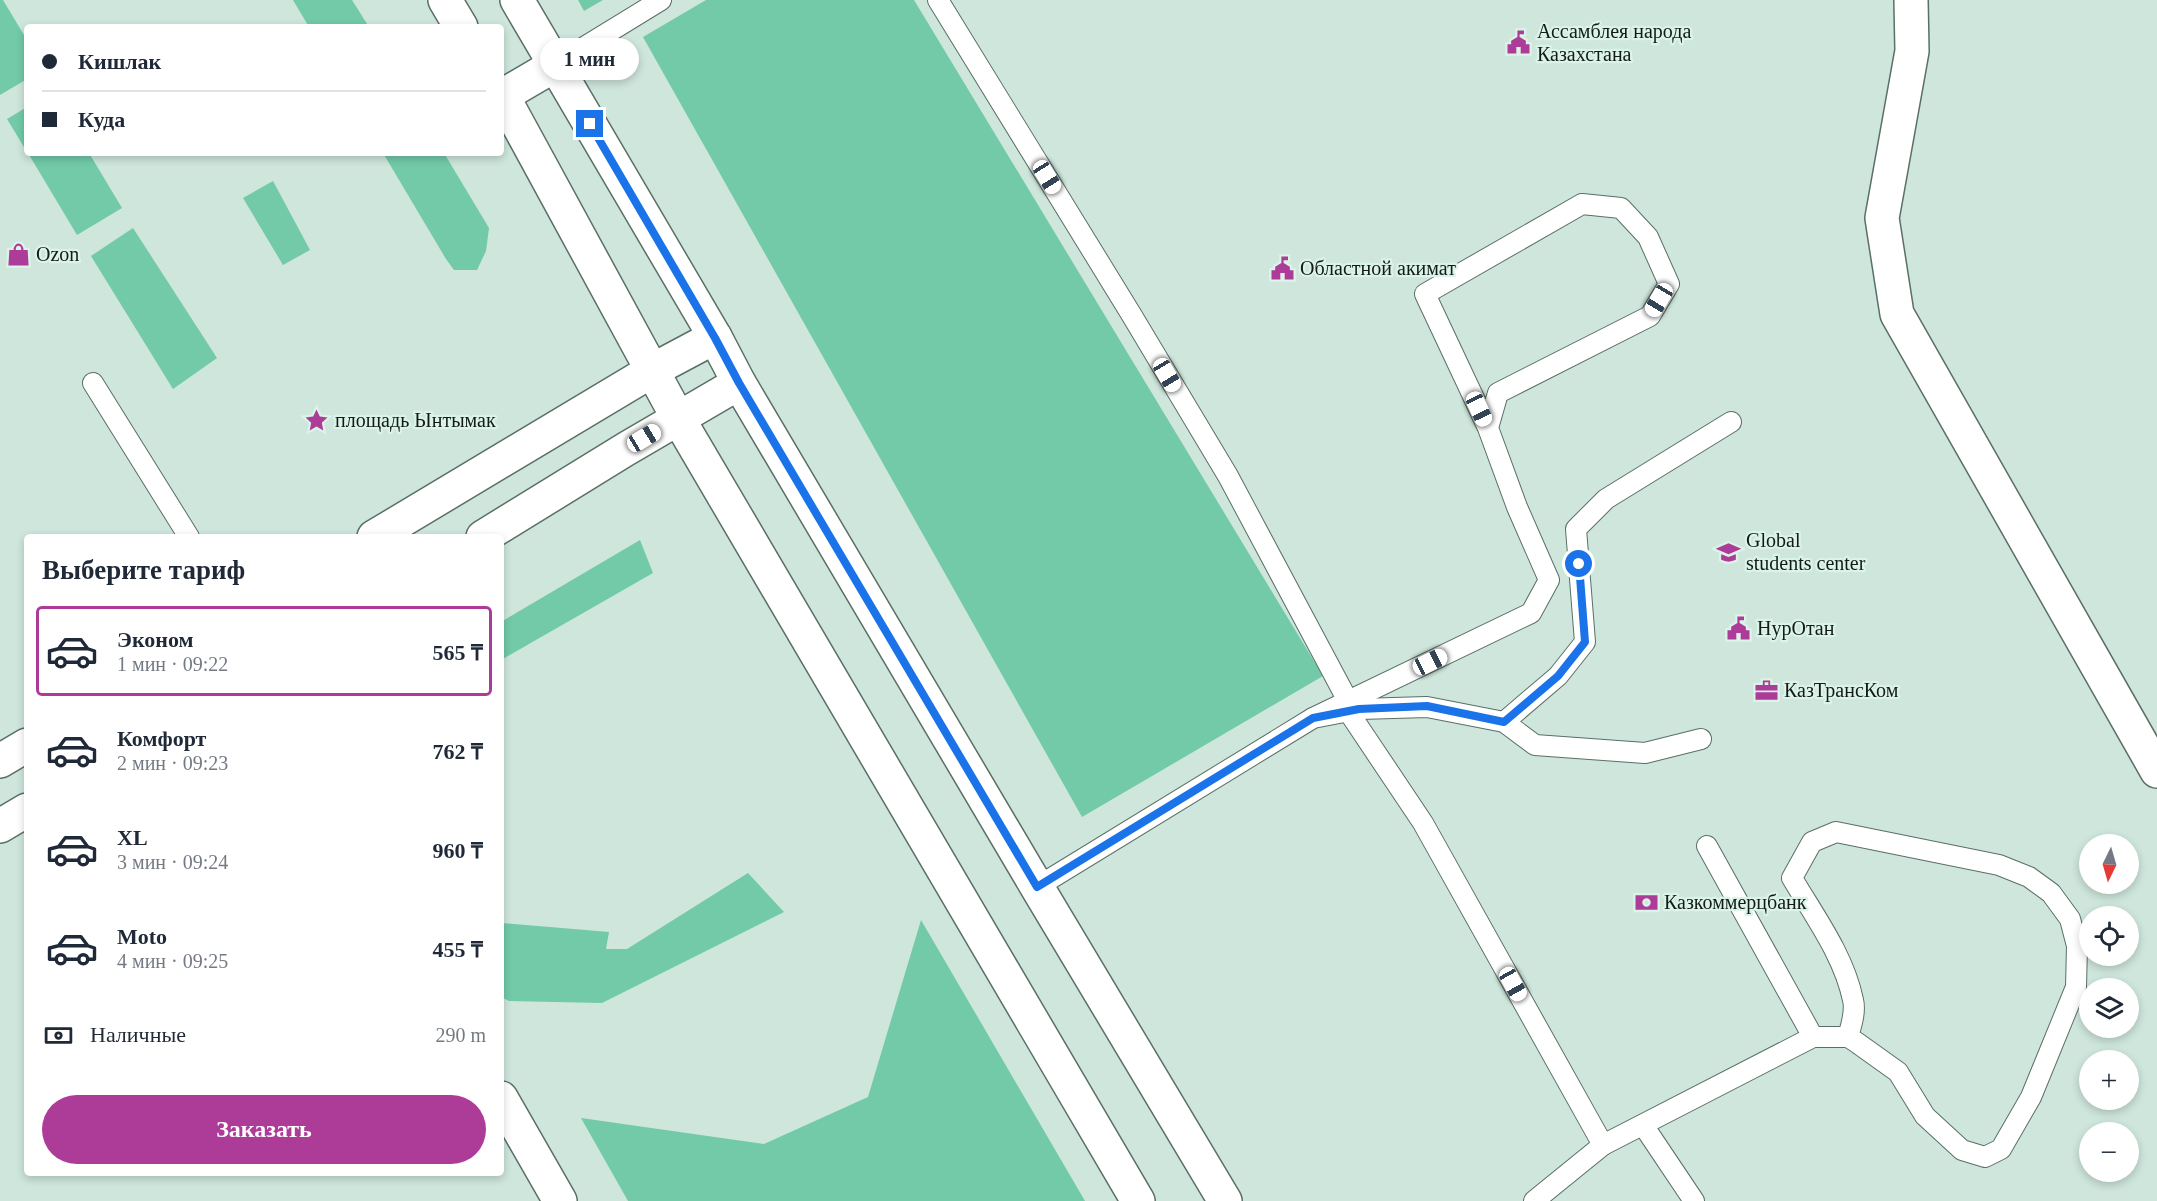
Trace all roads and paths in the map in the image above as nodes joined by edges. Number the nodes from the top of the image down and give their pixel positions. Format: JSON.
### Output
{"nodes":[{"id":1,"x":445,"y":0,"type":"edge"},
{"id":2,"x":517,"y":0,"type":"edge"},
{"id":3,"x":661,"y":0,"type":"edge"},
{"id":4,"x":938,"y":0,"type":"edge"},
{"id":5,"x":1911,"y":0,"type":"edge"},
{"id":6,"x":459,"y":24,"type":"edge"},
{"id":7,"x":555,"y":65,"type":"junction"},
{"id":8,"x":504,"y":93,"type":"edge"},
{"id":9,"x":504,"y":98,"type":"edge"},
{"id":10,"x":715,"y":338,"type":"junction"},
{"id":11,"x":653,"y":370,"type":"junction"},
{"id":12,"x":93,"y":383,"type":"dead end"},
{"id":13,"x":739,"y":383,"type":"junction"},
{"id":14,"x":678,"y":418,"type":"junction"},
{"id":15,"x":1731,"y":422,"type":"dead end"},
{"id":16,"x":1488,"y":428,"type":"junction"},
{"id":17,"x":187,"y":534,"type":"edge"},
{"id":18,"x":379,"y":534,"type":"edge"},
{"id":19,"x":488,"y":534,"type":"edge"},
{"id":20,"x":1348,"y":706,"type":"junction"},
{"id":21,"x":1504,"y":722,"type":"junction"},
{"id":22,"x":1701,"y":739,"type":"dead end"},
{"id":23,"x":24,"y":747,"type":"edge"},
{"id":24,"x":0,"y":761,"type":"edge"},
{"id":25,"x":2157,"y":771,"type":"edge"},
{"id":26,"x":24,"y":812,"type":"edge"},
{"id":27,"x":0,"y":826,"type":"edge"},
{"id":28,"x":1707,"y":846,"type":"dead end"},
{"id":29,"x":1037,"y":887,"type":"junction"},
{"id":30,"x":1813,"y":1037,"type":"junction"},
{"id":31,"x":1848,"y":1038,"type":"junction"},
{"id":32,"x":504,"y":1103,"type":"edge"},
{"id":33,"x":1643,"y":1125,"type":"junction"},
{"id":34,"x":1603,"y":1144,"type":"junction"},
{"id":35,"x":561,"y":1201,"type":"edge"},
{"id":36,"x":1138,"y":1201,"type":"edge"},
{"id":37,"x":1225,"y":1201,"type":"edge"},
{"id":38,"x":1534,"y":1201,"type":"edge"},
{"id":39,"x":1694,"y":1201,"type":"edge"}],
"edges":[{"from":1,"to":6,"type":"main road"},
{"from":2,"to":7,"type":"main road"},
{"from":3,"to":7,"type":"lane"},
{"from":4,"to":20,"type":"lane"},
{"from":5,"to":25,"type":"main road"},
{"from":7,"to":8,"type":"main road"},
{"from":7,"to":10,"type":"main road"},
{"from":9,"to":11,"type":"main road"},
{"from":10,"to":11,"type":"main road"},
{"from":10,"to":13,"type":"main road"},
{"from":11,"to":14,"type":"main road"},
{"from":11,"to":18,"type":"main road"},
{"from":12,"to":17,"type":"lane"},
{"from":13,"to":14,"type":"main road"},
{"from":13,"to":29,"type":"main road"},
{"from":14,"to":19,"type":"main road"},
{"from":14,"to":36,"type":"main road"},
{"from":15,"to":21,"type":"lane"},
{"from":16,"to":16,"type":"lane"},
{"from":16,"to":20,"type":"lane"},
{"from":20,"to":21,"type":"lane"},
{"from":20,"to":29,"type":"lane"},
{"from":20,"to":34,"type":"lane"},
{"from":21,"to":22,"type":"lane"},
{"from":23,"to":24,"type":"main road"},
{"from":26,"to":27,"type":"main road"},
{"from":28,"to":30,"type":"lane"},
{"from":29,"to":37,"type":"main road"},
{"from":30,"to":31,"type":"lane"},
{"from":30,"to":33,"type":"lane"},
{"from":31,"to":31,"type":"lane"},
{"from":32,"to":35,"type":"main road"},
{"from":33,"to":34,"type":"lane"},
{"from":33,"to":39,"type":"lane"},
{"from":34,"to":38,"type":"lane"}]}
